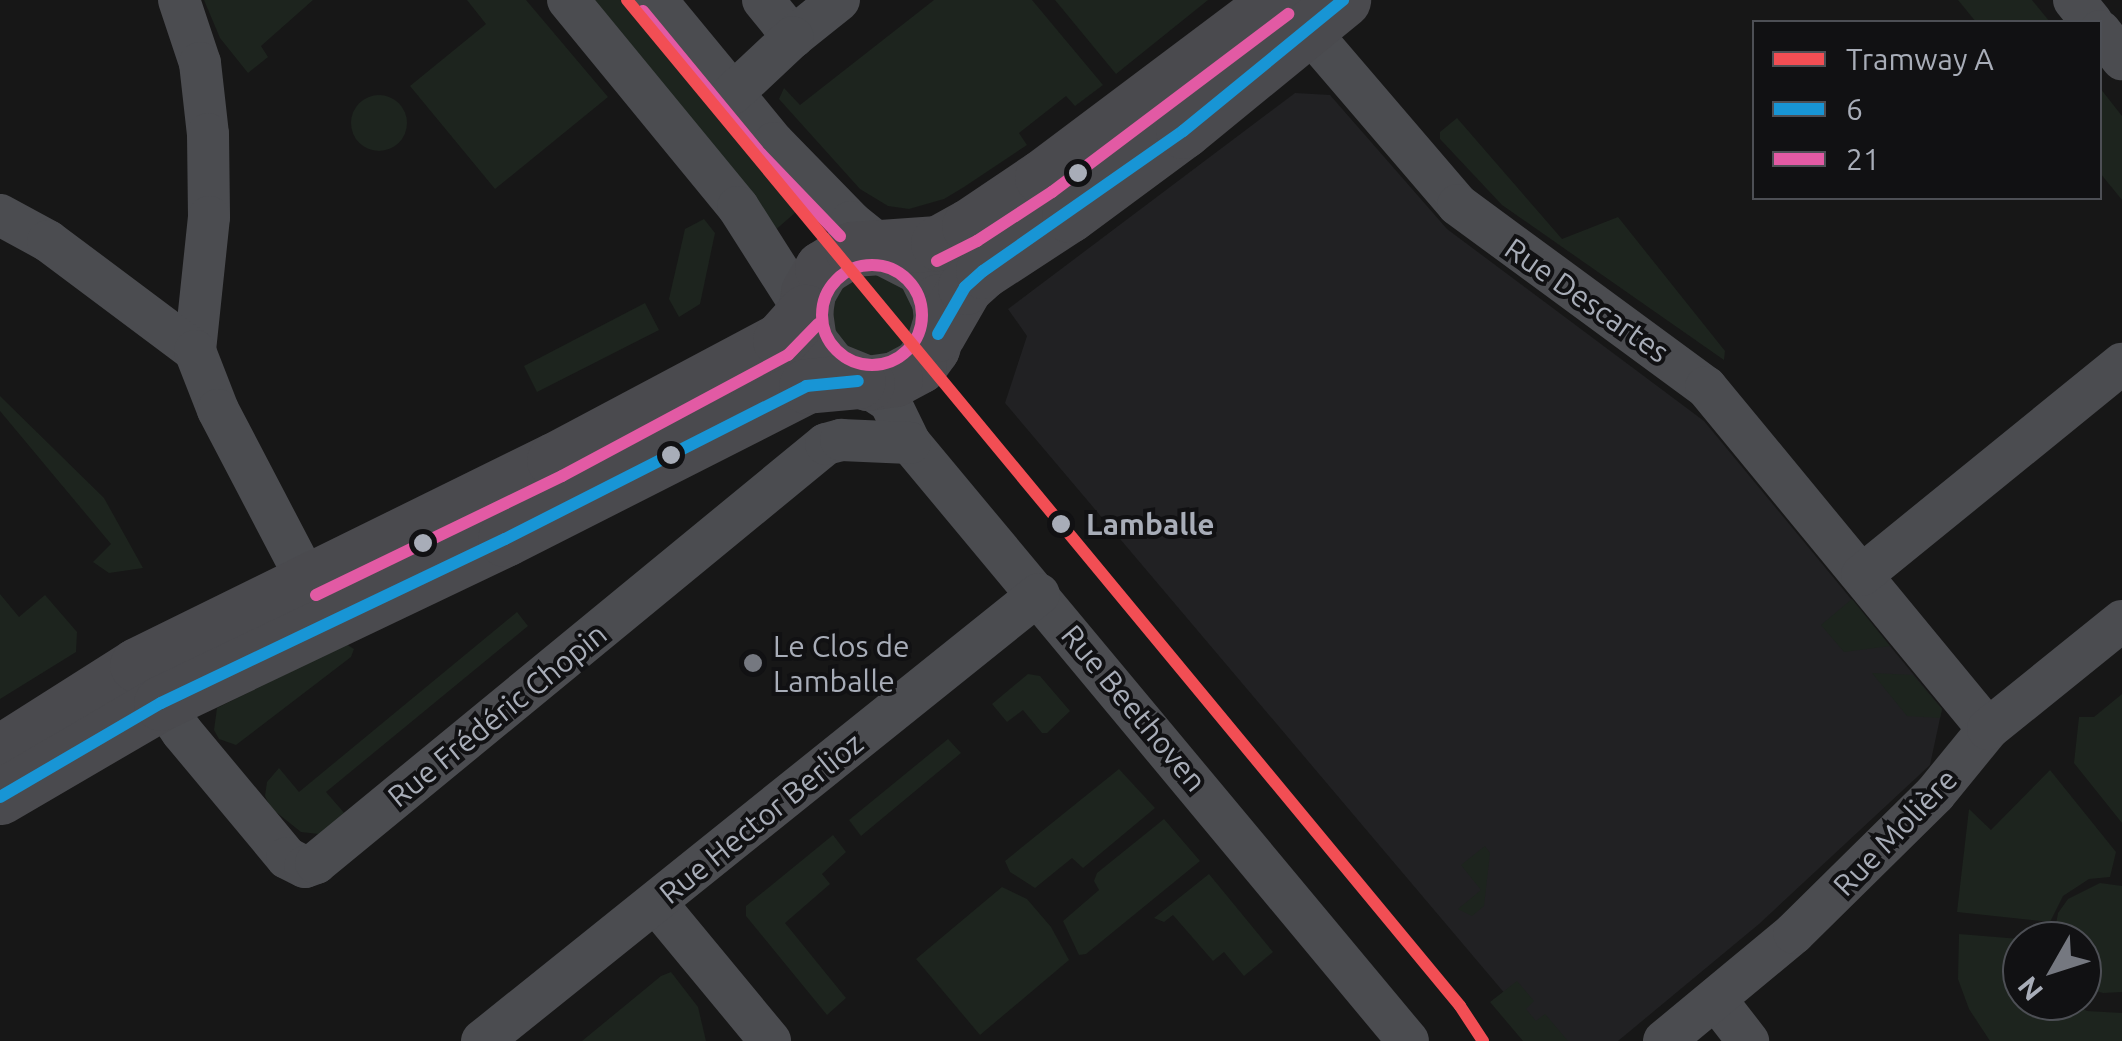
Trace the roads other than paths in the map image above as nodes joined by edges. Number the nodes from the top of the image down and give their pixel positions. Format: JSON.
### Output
{"nodes":[{"id":1,"x":178,"y":0,"type":"edge"},
{"id":2,"x":568,"y":0,"type":"edge"},
{"id":3,"x":656,"y":0,"type":"edge"},
{"id":4,"x":764,"y":0,"type":"edge"},
{"id":5,"x":839,"y":0,"type":"edge"},
{"id":6,"x":2074,"y":0,"type":"edge"},
{"id":7,"x":1302,"y":8,"type":"edge"},
{"id":8,"x":2090,"y":20,"type":"edge"},
{"id":9,"x":2102,"y":34,"type":"edge"},
{"id":10,"x":793,"y":37,"type":"junction"},
{"id":11,"x":2122,"y":59,"type":"edge"},
{"id":12,"x":732,"y":94,"type":"junction"},
{"id":13,"x":0,"y":215,"type":"edge"},
{"id":14,"x":882,"y":247,"type":"junction"},
{"id":15,"x":804,"y":312,"type":"junction"},
{"id":16,"x":938,"y":334,"type":"junction"},
{"id":17,"x":195,"y":352,"type":"junction"},
{"id":18,"x":2122,"y":364,"type":"edge"},
{"id":19,"x":858,"y":381,"type":"junction"},
{"id":20,"x":910,"y":443,"type":"junction"},
{"id":21,"x":1862,"y":575,"type":"junction"},
{"id":22,"x":1039,"y":594,"type":"junction"},
{"id":23,"x":318,"y":599,"type":"junction"},
{"id":24,"x":2122,"y":621,"type":"edge"},
{"id":25,"x":149,"y":684,"type":"junction"},
{"id":26,"x":1988,"y":729,"type":"junction"},
{"id":27,"x":0,"y":752,"type":"edge"},
{"id":28,"x":0,"y":797,"type":"edge"},
{"id":29,"x":656,"y":902,"type":"junction"},
{"id":30,"x":1717,"y":1001,"type":"junction"},
{"id":31,"x":482,"y":1041,"type":"edge"},
{"id":32,"x":770,"y":1041,"type":"edge"},
{"id":33,"x":1408,"y":1041,"type":"edge"},
{"id":34,"x":1664,"y":1041,"type":"edge"},
{"id":35,"x":1748,"y":1041,"type":"edge"}],
"edges":[{"from":1,"to":17,"type":"street"},
{"from":2,"to":15,"type":"street"},
{"from":3,"to":12,"type":"street"},
{"from":4,"to":10,"type":"street"},
{"from":5,"to":10,"type":"street"},
{"from":6,"to":8,"type":"street"},
{"from":7,"to":14,"type":"street"},
{"from":7,"to":16,"type":"street"},
{"from":7,"to":21,"type":"street","name":"Rue Descartes"},
{"from":9,"to":11,"type":"street"},
{"from":10,"to":12,"type":"street"},
{"from":12,"to":14,"type":"street"},
{"from":13,"to":17,"type":"street"},
{"from":14,"to":15,"type":"street"},
{"from":14,"to":16,"type":"street"},
{"from":15,"to":19,"type":"street"},
{"from":15,"to":23,"type":"street"},
{"from":16,"to":19,"type":"street"},
{"from":17,"to":23,"type":"street"},
{"from":18,"to":21,"type":"street"},
{"from":19,"to":20,"type":"street","name":"Rue Beethoven"},
{"from":19,"to":23,"type":"street"},
{"from":20,"to":22,"type":"street","name":"Rue Beethoven"},
{"from":20,"to":25,"type":"street","name":"Rue Frédéric Chopin"},
{"from":21,"to":26,"type":"street","name":"Rue Descartes"},
{"from":22,"to":29,"type":"street","name":"Rue Hector Berlioz"},
{"from":22,"to":33,"type":"street","name":"Rue Beethoven"},
{"from":23,"to":25,"type":"street"},
{"from":24,"to":26,"type":"street","name":"Rue Molière"},
{"from":25,"to":27,"type":"street"},
{"from":25,"to":28,"type":"street"},
{"from":26,"to":30,"type":"street","name":"Rue Molière"},
{"from":29,"to":31,"type":"street","name":"Rue Hector Berlioz"},
{"from":29,"to":32,"type":"street"},
{"from":30,"to":34,"type":"street","name":"Rue Molière"},
{"from":30,"to":35,"type":"street"}]}
